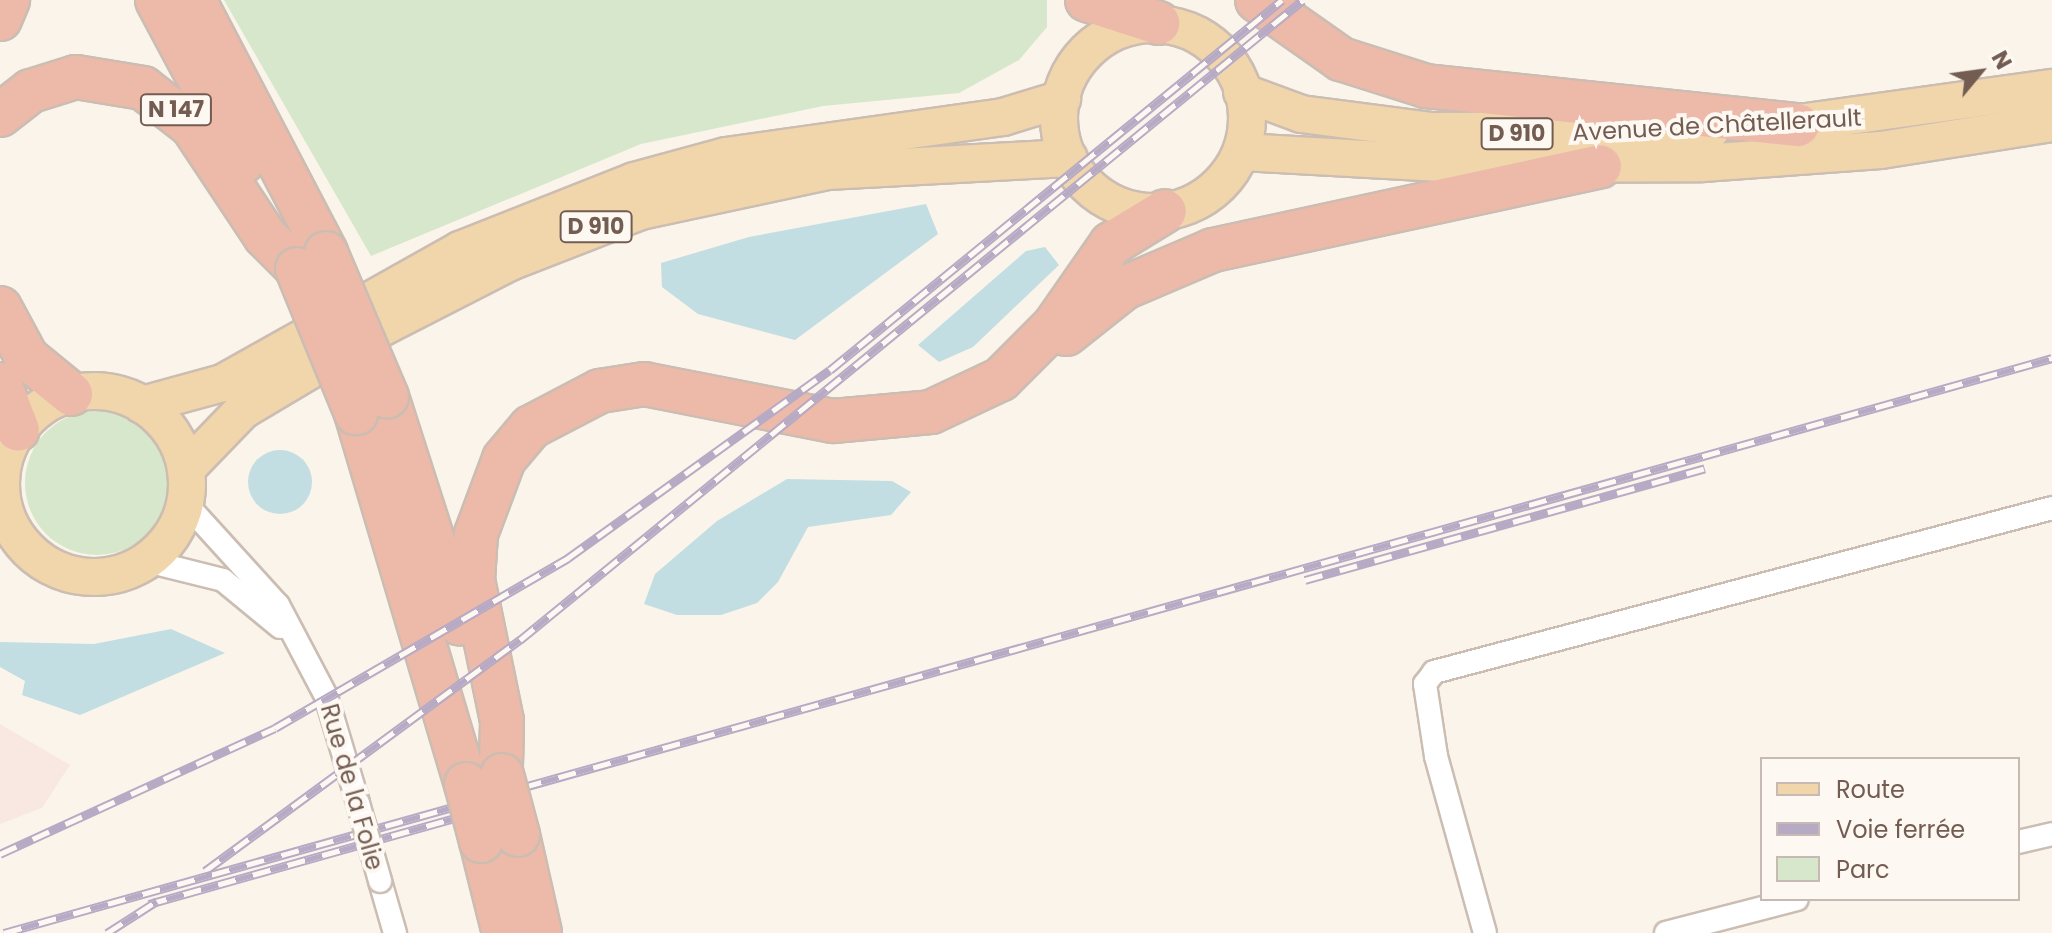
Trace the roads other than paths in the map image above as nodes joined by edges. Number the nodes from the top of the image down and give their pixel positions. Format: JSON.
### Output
{"nodes":[{"id":1,"x":8,"y":0,"type":"edge"},
{"id":2,"x":157,"y":0,"type":"edge"},
{"id":3,"x":194,"y":0,"type":"edge"},
{"id":4,"x":1087,"y":0,"type":"edge"},
{"id":5,"x":1257,"y":0,"type":"edge"},
{"id":6,"x":0,"y":19,"type":"edge"},
{"id":7,"x":1158,"y":23,"type":"junction"},
{"id":8,"x":2052,"y":88,"type":"edge"},
{"id":9,"x":1242,"y":92,"type":"junction"},
{"id":10,"x":1062,"y":99,"type":"junction"},
{"id":11,"x":0,"y":115,"type":"edge"},
{"id":12,"x":2052,"y":123,"type":"edge"},
{"id":13,"x":1798,"y":125,"type":"junction"},
{"id":14,"x":1242,"y":152,"type":"junction"},
{"id":15,"x":1069,"y":158,"type":"junction"},
{"id":16,"x":1600,"y":166,"type":"junction"},
{"id":17,"x":1165,"y":211,"type":"junction"},
{"id":18,"x":305,"y":263,"type":"junction"},
{"id":19,"x":0,"y":308,"type":"edge"},
{"id":20,"x":1033,"y":351,"type":"junction"},
{"id":21,"x":0,"y":384,"type":"edge"},
{"id":22,"x":71,"y":394,"type":"junction"},
{"id":23,"x":142,"y":405,"type":"junction"},
{"id":24,"x":18,"y":430,"type":"junction"},
{"id":25,"x":186,"y":487,"type":"junction"},
{"id":26,"x":1,"y":493,"type":"edge"},
{"id":27,"x":2052,"y":508,"type":"edge"},
{"id":28,"x":35,"y":556,"type":"junction"},
{"id":29,"x":147,"y":561,"type":"junction"},
{"id":30,"x":0,"y":563,"type":"edge"},
{"id":31,"x":299,"y":645,"type":"junction"},
{"id":32,"x":490,"y":775,"type":"junction"},
{"id":33,"x":2052,"y":834,"type":"edge"},
{"id":34,"x":500,"y":838,"type":"junction"},
{"id":35,"x":2020,"y":842,"type":"edge"},
{"id":36,"x":1789,"y":901,"type":"edge"},
{"id":37,"x":395,"y":933,"type":"edge"},
{"id":38,"x":504,"y":933,"type":"edge"},
{"id":39,"x":540,"y":933,"type":"edge"},
{"id":40,"x":1485,"y":933,"type":"edge"},
{"id":41,"x":1666,"y":933,"type":"edge"}],
"edges":[{"from":1,"to":6,"type":"highway"},
{"from":2,"to":18,"type":"highway","number":"N 147"},
{"from":3,"to":18,"type":"highway","number":"N 147"},
{"from":4,"to":7,"type":"highway"},
{"from":5,"to":13,"type":"highway"},
{"from":7,"to":9,"type":"main road"},
{"from":7,"to":10,"type":"main road"},
{"from":8,"to":13,"type":"main road","name":"Avenue de Châtellerault","number":"D 910"},
{"from":9,"to":13,"type":"main road","name":"Avenue de Châtellerault","number":"D 910"},
{"from":9,"to":14,"type":"main road"},
{"from":10,"to":15,"type":"main road"},
{"from":10,"to":23,"type":"main road","number":"D 910"},
{"from":11,"to":18,"type":"highway","number":"N 147"},
{"from":12,"to":16,"type":"main road","name":"Avenue de Châtellerault","number":"D 910"},
{"from":14,"to":16,"type":"main road","name":"Avenue de Châtellerault","number":"D 910"},
{"from":14,"to":17,"type":"main road"},
{"from":15,"to":17,"type":"main road"},
{"from":15,"to":25,"type":"main road","number":"D 910"},
{"from":16,"to":20,"type":"highway"},
{"from":17,"to":20,"type":"highway"},
{"from":18,"to":32,"type":"highway","number":"N 147","bridge":true},
{"from":19,"to":22,"type":"highway"},
{"from":20,"to":32,"type":"highway"},
{"from":21,"to":24,"type":"highway"},
{"from":22,"to":23,"type":"main road"},
{"from":22,"to":24,"type":"main road"},
{"from":23,"to":25,"type":"main road"},
{"from":24,"to":26,"type":"main road"},
{"from":25,"to":29,"type":"main road"},
{"from":25,"to":31,"type":"street","name":"Rue de la Folie"},
{"from":26,"to":28,"type":"main road"},
{"from":27,"to":40,"type":"street"},
{"from":28,"to":29,"type":"main road"},
{"from":28,"to":30,"type":"main road"},
{"from":29,"to":31,"type":"street","name":"Rue de la Folie"},
{"from":31,"to":37,"type":"street","name":"Rue de la Folie","bridge":true},
{"from":32,"to":34,"type":"highway","number":"N 147","bridge":true},
{"from":33,"to":35,"type":"street"},
{"from":34,"to":38,"type":"highway","number":"N 147"},
{"from":34,"to":39,"type":"highway","number":"N 147"},
{"from":36,"to":41,"type":"street"}]}
